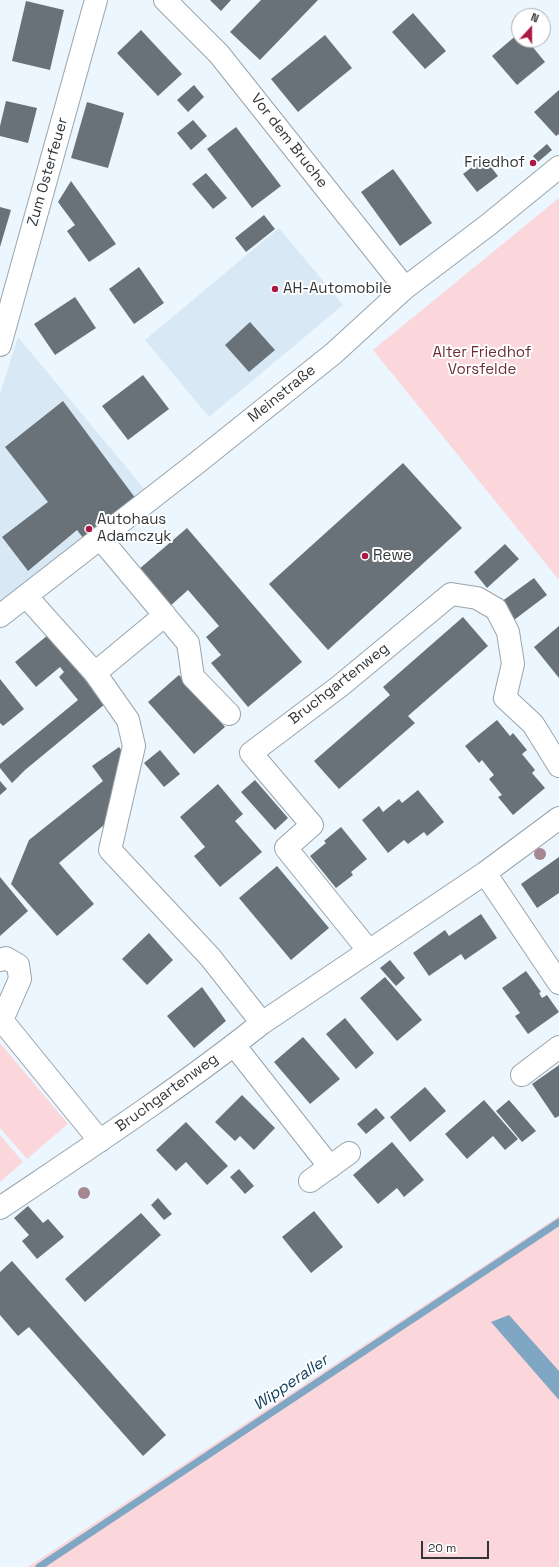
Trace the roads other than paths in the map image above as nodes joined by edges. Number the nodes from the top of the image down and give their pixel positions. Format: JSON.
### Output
{"nodes":[{"id":1,"x":96,"y":0,"type":"edge"},
{"id":2,"x":166,"y":0,"type":"edge"},
{"id":3,"x":559,"y":167,"type":"edge"},
{"id":4,"x":405,"y":288,"type":"junction"},
{"id":5,"x":0,"y":345,"type":"edge"},
{"id":6,"x":100,"y":538,"type":"junction"},
{"id":7,"x":26,"y":596,"type":"junction"},
{"id":8,"x":164,"y":615,"type":"junction"},
{"id":9,"x":0,"y":616,"type":"edge"},
{"id":10,"x":95,"y":673,"type":"junction"},
{"id":11,"x":229,"y":714,"type":"dead end"},
{"id":12,"x":559,"y":766,"type":"edge"},
{"id":13,"x":559,"y":818,"type":"edge"},
{"id":14,"x":485,"y":873,"type":"junction"},
{"id":15,"x":369,"y":951,"type":"junction"},
{"id":16,"x":0,"y":960,"type":"edge"},
{"id":17,"x":559,"y":983,"type":"edge"},
{"id":18,"x":1,"y":1019,"type":"edge"},
{"id":19,"x":262,"y":1023,"type":"junction"},
{"id":20,"x":234,"y":1045,"type":"junction"},
{"id":21,"x":559,"y":1047,"type":"edge"},
{"id":22,"x":522,"y":1075,"type":"dead end"},
{"id":23,"x":100,"y":1141,"type":"junction"},
{"id":24,"x":348,"y":1153,"type":"dead end"},
{"id":25,"x":330,"y":1167,"type":"junction"},
{"id":26,"x":310,"y":1181,"type":"dead end"},
{"id":27,"x":0,"y":1208,"type":"edge"}],
"edges":[{"from":1,"to":5,"type":"street","name":"Zum Osterfeuer"},
{"from":2,"to":4,"type":"street","name":"Vor dem Bruche"},
{"from":3,"to":4,"type":"street","name":"Meinstraße"},
{"from":4,"to":6,"type":"street","name":"Meinstraße"},
{"from":6,"to":7,"type":"street","name":"Meinstraße"},
{"from":6,"to":8,"type":"street"},
{"from":7,"to":9,"type":"street","name":"Meinstraße"},
{"from":7,"to":10,"type":"street"},
{"from":8,"to":10,"type":"street"},
{"from":8,"to":11,"type":"street"},
{"from":10,"to":19,"type":"street"},
{"from":12,"to":15,"type":"street","name":"Bruchgartenweg"},
{"from":13,"to":14,"type":"street","name":"Bruchgartenweg"},
{"from":14,"to":15,"type":"street","name":"Bruchgartenweg"},
{"from":14,"to":17,"type":"street"},
{"from":15,"to":19,"type":"street","name":"Bruchgartenweg"},
{"from":16,"to":18,"type":"street"},
{"from":18,"to":23,"type":"street","name":"Bruchgartenweg"},
{"from":19,"to":20,"type":"street","name":"Bruchgartenweg"},
{"from":20,"to":23,"type":"street","name":"Bruchgartenweg"},
{"from":20,"to":25,"type":"street","name":"Bruchgartenweg"},
{"from":21,"to":22,"type":"street"},
{"from":23,"to":27,"type":"street","name":"Bruchgartenweg"},
{"from":24,"to":25,"type":"street"},
{"from":25,"to":26,"type":"street"}]}
